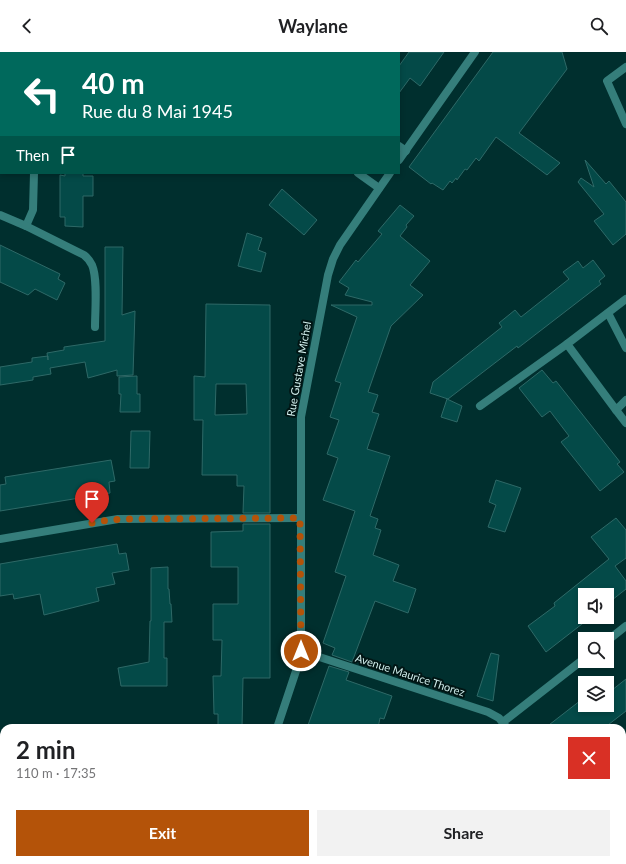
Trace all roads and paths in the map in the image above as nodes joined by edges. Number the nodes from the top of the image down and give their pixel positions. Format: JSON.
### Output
{"nodes":[{"id":1,"x":475,"y":52,"type":"edge"},
{"id":2,"x":626,"y":67,"type":"edge"},
{"id":3,"x":626,"y":124,"type":"edge"},
{"id":4,"x":402,"y":148,"type":"edge"},
{"id":5,"x":34,"y":174,"type":"edge"},
{"id":6,"x":359,"y":174,"type":"edge"},
{"id":7,"x":389,"y":174,"type":"edge"},
{"id":8,"x":379,"y":188,"type":"junction"},
{"id":9,"x":0,"y":215,"type":"edge"},
{"id":10,"x":26,"y":226,"type":"junction"},
{"id":11,"x":626,"y":299,"type":"edge"},
{"id":12,"x":608,"y":313,"type":"junction"},
{"id":13,"x":95,"y":327,"type":"dead end"},
{"id":14,"x":567,"y":344,"type":"junction"},
{"id":15,"x":626,"y":348,"type":"edge"},
{"id":16,"x":626,"y":400,"type":"edge"},
{"id":17,"x":480,"y":406,"type":"dead end"},
{"id":18,"x":616,"y":410,"type":"junction"},
{"id":19,"x":626,"y":423,"type":"edge"},
{"id":20,"x":300,"y":518,"type":"junction"},
{"id":21,"x":0,"y":539,"type":"edge"},
{"id":22,"x":626,"y":626,"type":"edge"},
{"id":23,"x":614,"y":635,"type":"edge"},
{"id":24,"x":301,"y":651,"type":"junction"},
{"id":25,"x":578,"y":664,"type":"edge"},
{"id":26,"x":278,"y":724,"type":"edge"},
{"id":27,"x":504,"y":724,"type":"edge"},
{"id":28,"x":506,"y":724,"type":"edge"}],
"edges":[{"from":1,"to":4,"type":"street"},
{"from":2,"to":3,"type":"street"},
{"from":5,"to":10,"type":"street"},
{"from":6,"to":8,"type":"street"},
{"from":7,"to":8,"type":"street","name":"Rue Gustave Michel"},
{"from":8,"to":20,"type":"street","name":"Rue Gustave Michel"},
{"from":9,"to":10,"type":"street"},
{"from":10,"to":13,"type":"street"},
{"from":11,"to":12,"type":"street"},
{"from":12,"to":14,"type":"street"},
{"from":12,"to":15,"type":"street"},
{"from":14,"to":17,"type":"street"},
{"from":14,"to":18,"type":"street"},
{"from":16,"to":18,"type":"street"},
{"from":18,"to":19,"type":"street"},
{"from":20,"to":21,"type":"street"},
{"from":20,"to":24,"type":"street","name":"Rue Gustave Michel"},
{"from":22,"to":23,"type":"street"},
{"from":24,"to":26,"type":"street","name":"Rue Gustave Michel"},
{"from":24,"to":27,"type":"street","name":"Avenue Maurice Thorez"},
{"from":25,"to":28,"type":"street"}]}
